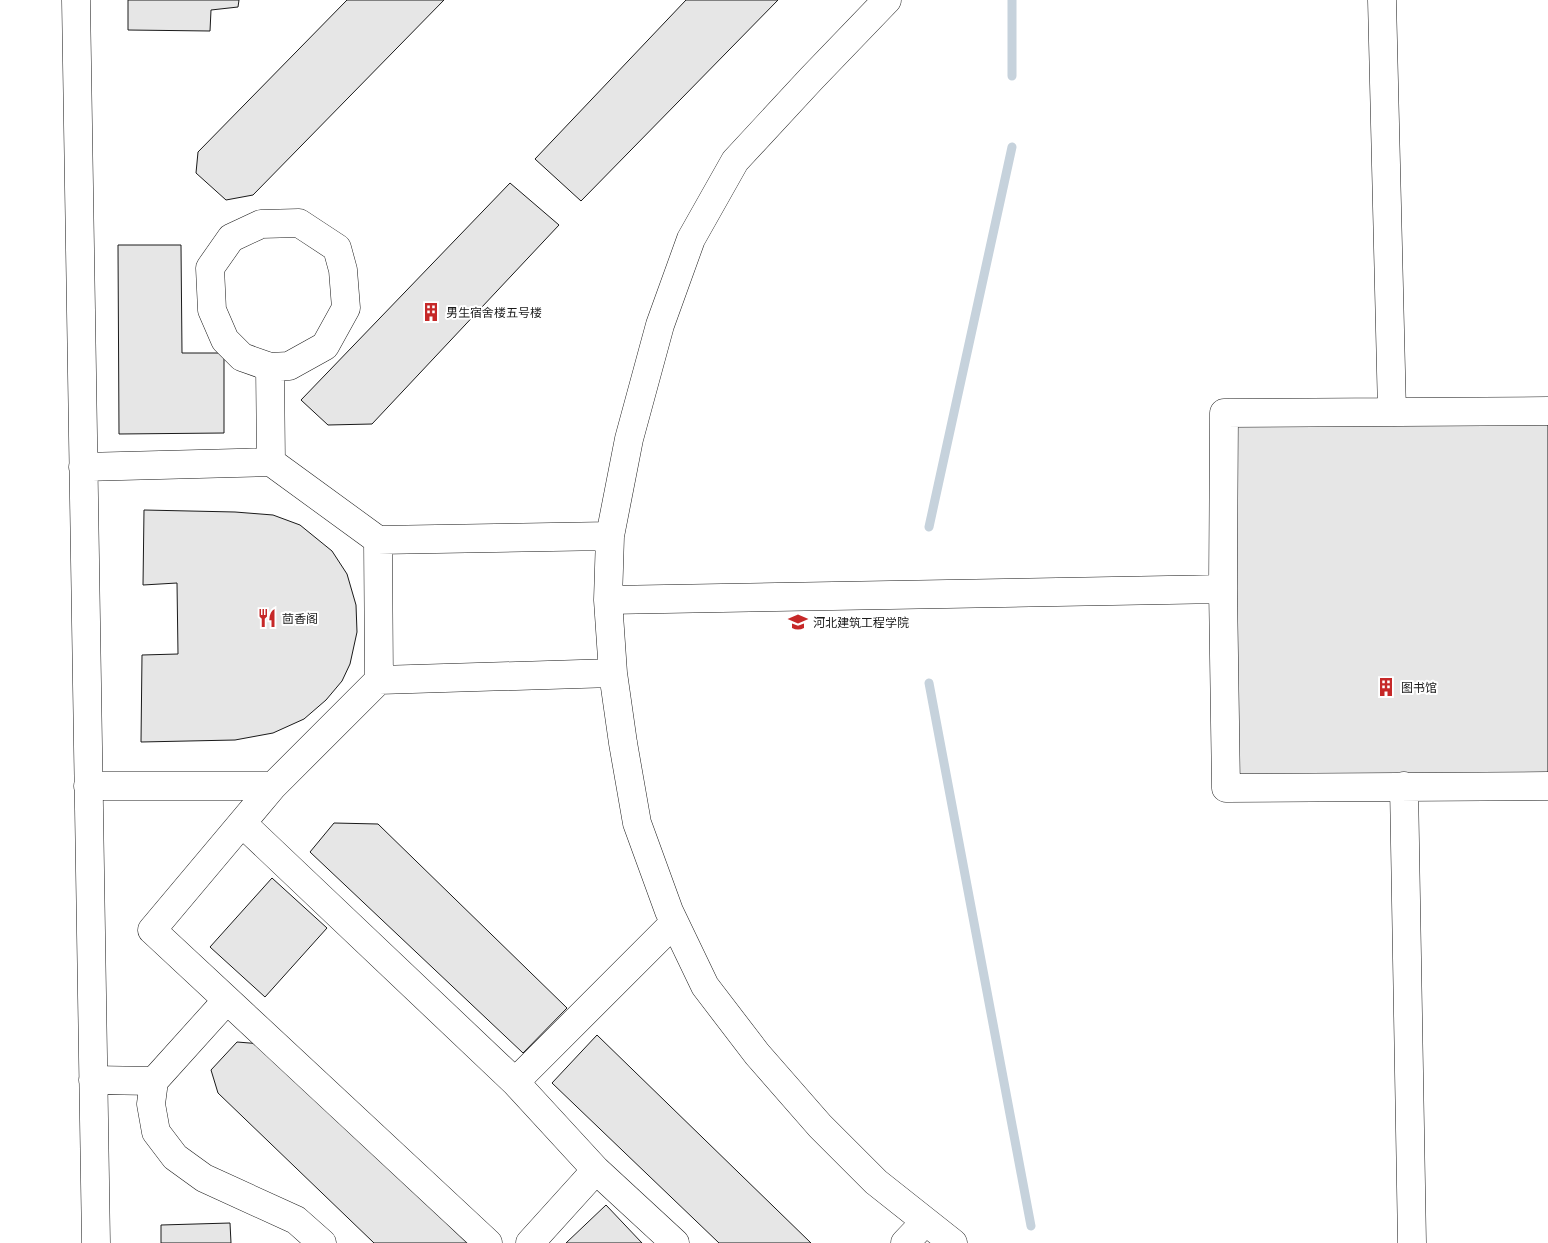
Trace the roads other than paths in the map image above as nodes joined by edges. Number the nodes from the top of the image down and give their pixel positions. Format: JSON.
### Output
{"nodes":[{"id":1,"x":76,"y":0,"type":"edge"},
{"id":2,"x":887,"y":0,"type":"edge"},
{"id":3,"x":1382,"y":0,"type":"edge"},
{"id":4,"x":270,"y":367,"type":"junction"},
{"id":5,"x":1548,"y":411,"type":"edge"},
{"id":6,"x":1392,"y":412,"type":"junction"},
{"id":7,"x":271,"y":462,"type":"junction"},
{"id":8,"x":83,"y":467,"type":"junction"},
{"id":9,"x":610,"y":536,"type":"junction"},
{"id":10,"x":378,"y":540,"type":"junction"},
{"id":11,"x":1223,"y":589,"type":"junction"},
{"id":12,"x":608,"y":600,"type":"junction"},
{"id":13,"x":613,"y":673,"type":"junction"},
{"id":14,"x":379,"y":680,"type":"junction"},
{"id":15,"x":88,"y":786,"type":"junction"},
{"id":16,"x":273,"y":786,"type":"junction"},
{"id":17,"x":1404,"y":786,"type":"junction"},
{"id":18,"x":1548,"y":786,"type":"edge"},
{"id":19,"x":242,"y":823,"type":"junction"},
{"id":20,"x":674,"y":923,"type":"junction"},
{"id":21,"x":227,"y":1000,"type":"junction"},
{"id":22,"x":93,"y":1080,"type":"junction"},
{"id":23,"x":154,"y":1081,"type":"junction"},
{"id":24,"x":514,"y":1082,"type":"junction"},
{"id":25,"x":596,"y":1170,"type":"junction"},
{"id":26,"x":925,"y":1222,"type":"junction"},
{"id":27,"x":96,"y":1243,"type":"edge"},
{"id":28,"x":322,"y":1243,"type":"edge"},
{"id":29,"x":488,"y":1243,"type":"edge"},
{"id":30,"x":530,"y":1243,"type":"edge"},
{"id":31,"x":675,"y":1243,"type":"edge"},
{"id":32,"x":905,"y":1243,"type":"edge"},
{"id":33,"x":953,"y":1243,"type":"edge"},
{"id":34,"x":1412,"y":1243,"type":"edge"}],
"edges":[{"from":1,"to":8,"type":"street"},
{"from":2,"to":9,"type":"street"},
{"from":3,"to":6,"type":"street"},
{"from":4,"to":4,"type":"street"},
{"from":4,"to":7,"type":"street"},
{"from":5,"to":6,"type":"street"},
{"from":6,"to":11,"type":"street"},
{"from":7,"to":8,"type":"street"},
{"from":7,"to":10,"type":"street"},
{"from":8,"to":15,"type":"street"},
{"from":9,"to":10,"type":"street"},
{"from":9,"to":12,"type":"street"},
{"from":10,"to":14,"type":"street"},
{"from":11,"to":12,"type":"street"},
{"from":11,"to":17,"type":"street"},
{"from":12,"to":13,"type":"street"},
{"from":13,"to":14,"type":"street"},
{"from":13,"to":20,"type":"street"},
{"from":14,"to":16,"type":"street"},
{"from":15,"to":16,"type":"street"},
{"from":15,"to":22,"type":"street"},
{"from":16,"to":19,"type":"street"},
{"from":17,"to":18,"type":"street"},
{"from":17,"to":34,"type":"street"},
{"from":19,"to":21,"type":"street"},
{"from":19,"to":24,"type":"street"},
{"from":20,"to":24,"type":"street"},
{"from":20,"to":26,"type":"street"},
{"from":21,"to":23,"type":"street"},
{"from":21,"to":29,"type":"street"},
{"from":22,"to":23,"type":"street"},
{"from":22,"to":27,"type":"street"},
{"from":23,"to":28,"type":"street"},
{"from":24,"to":25,"type":"street"},
{"from":25,"to":30,"type":"street"},
{"from":25,"to":31,"type":"street"},
{"from":26,"to":32,"type":"street"},
{"from":26,"to":33,"type":"street"}]}
